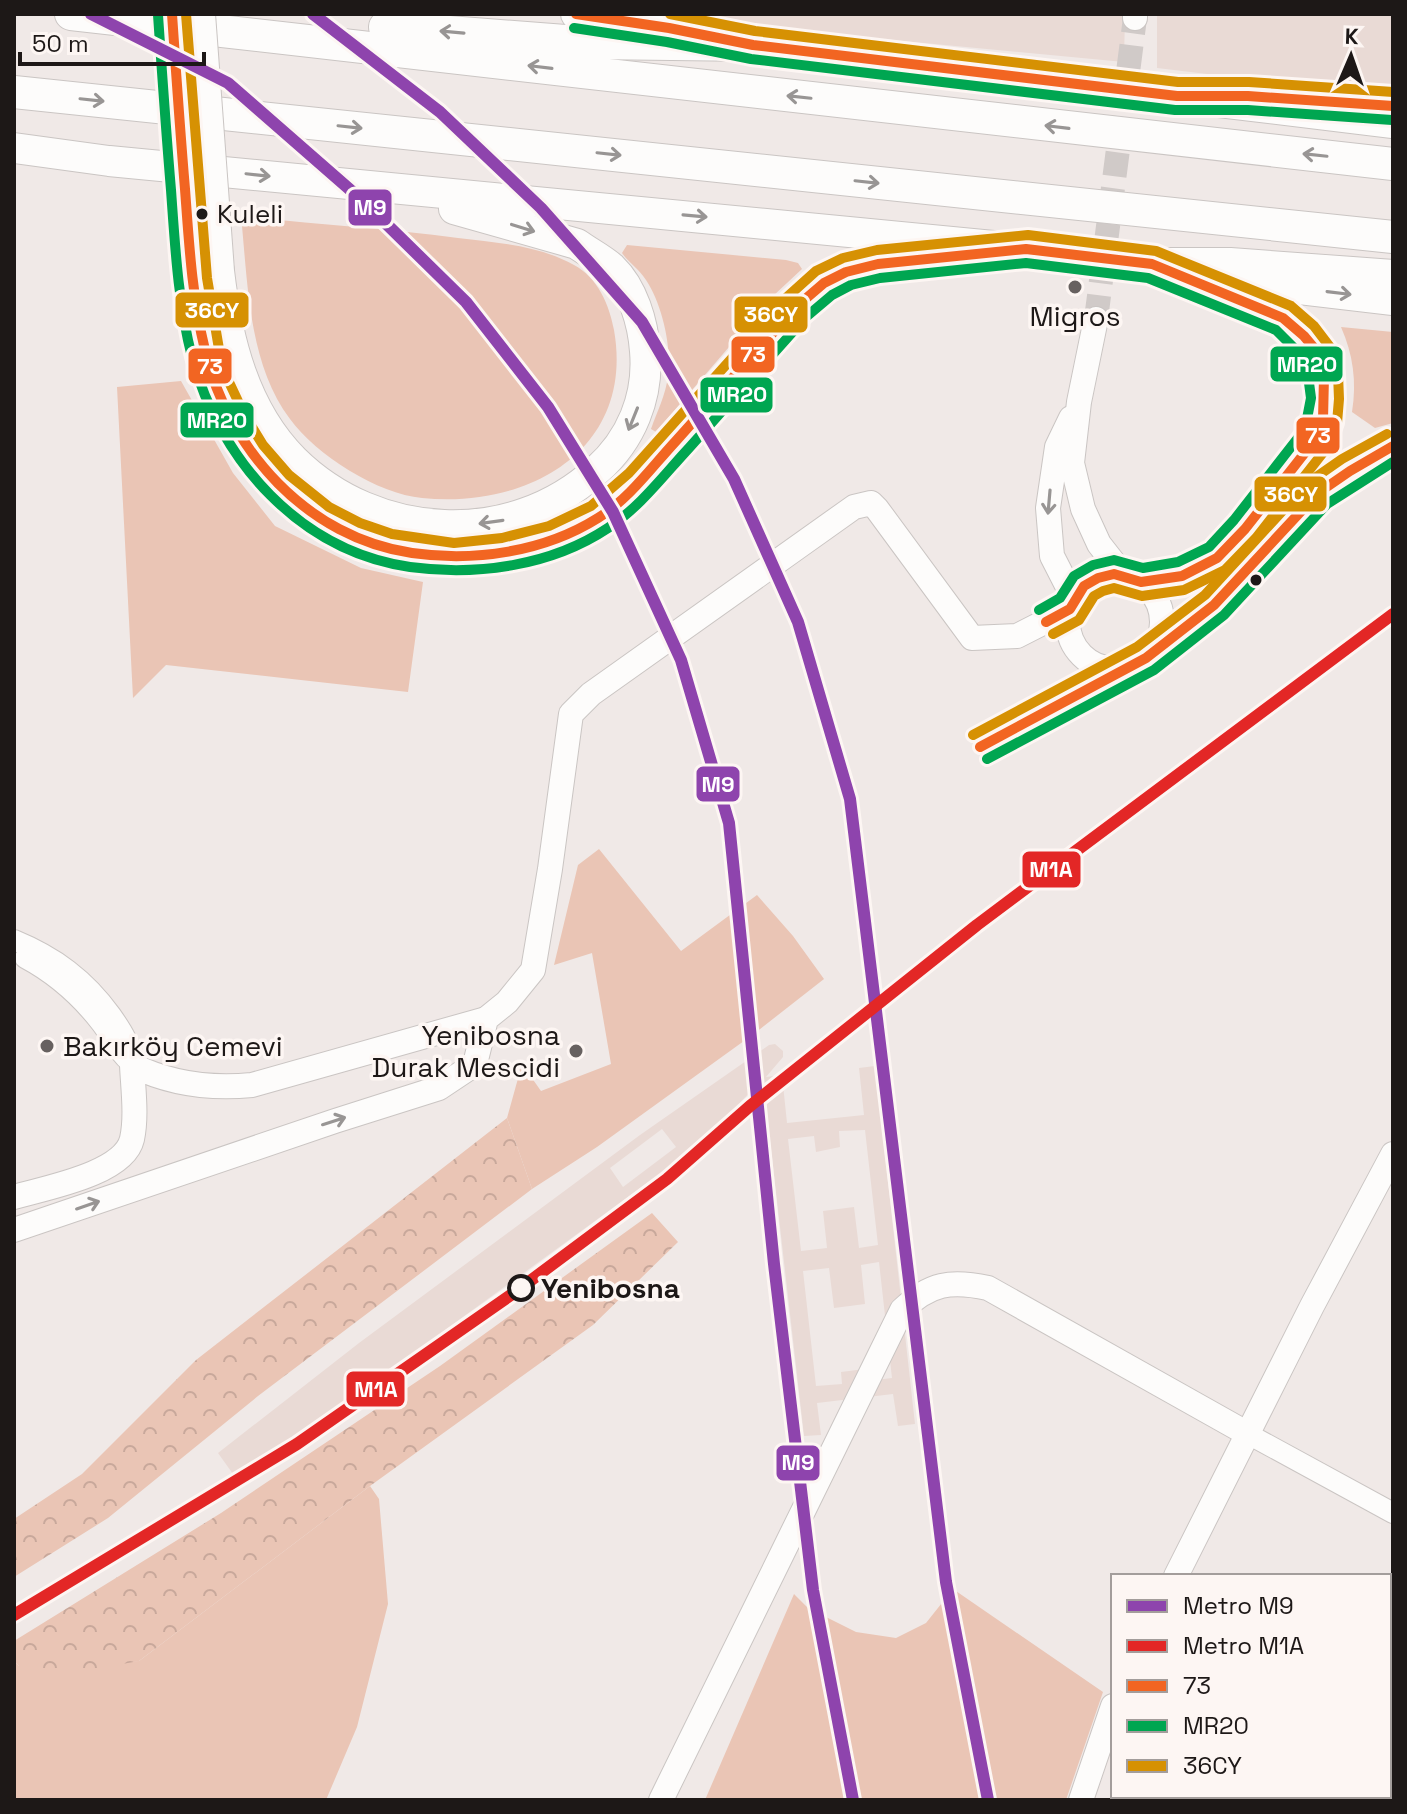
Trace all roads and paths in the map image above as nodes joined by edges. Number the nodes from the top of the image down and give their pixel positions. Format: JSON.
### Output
{"nodes":[{"id":1,"x":71,"y":14,"type":"edge"},
{"id":2,"x":200,"y":14,"type":"edge"},
{"id":3,"x":576,"y":14,"type":"edge"},
{"id":4,"x":158,"y":17,"type":"edge"},
{"id":5,"x":660,"y":21,"type":"edge"},
{"id":6,"x":753,"y":45,"type":"junction"},
{"id":7,"x":14,"y":92,"type":"edge"},
{"id":8,"x":1177,"y":96,"type":"junction"},
{"id":9,"x":1393,"y":106,"type":"edge"},
{"id":10,"x":1393,"y":122,"type":"edge"},
{"id":11,"x":14,"y":148,"type":"edge"},
{"id":12,"x":1393,"y":164,"type":"edge"},
{"id":13,"x":367,"y":186,"type":"junction"},
{"id":14,"x":1393,"y":237,"type":"edge"},
{"id":15,"x":1026,"y":249,"type":"junction"},
{"id":16,"x":1152,"y":264,"type":"junction"},
{"id":17,"x":205,"y":272,"type":"junction"},
{"id":18,"x":1393,"y":276,"type":"edge"},
{"id":19,"x":1393,"y":300,"type":"edge"},
{"id":20,"x":1096,"y":319,"type":"tunnel mouth"},
{"id":21,"x":1079,"y":402,"type":"junction"},
{"id":22,"x":1393,"y":446,"type":"edge"},
{"id":23,"x":565,"y":497,"type":"junction"},
{"id":24,"x":598,"y":517,"type":"junction"},
{"id":25,"x":1132,"y":579,"type":"junction"},
{"id":26,"x":1072,"y":604,"type":"junction"},
{"id":27,"x":1156,"y":646,"type":"junction"},
{"id":28,"x":14,"y":940,"type":"edge"},
{"id":29,"x":14,"y":953,"type":"edge"},
{"id":30,"x":486,"y":1019,"type":"junction"},
{"id":31,"x":132,"y":1065,"type":"junction"},
{"id":32,"x":131,"y":1143,"type":"junction"},
{"id":33,"x":1393,"y":1154,"type":"edge"},
{"id":34,"x":159,"y":1181,"type":"junction"},
{"id":35,"x":14,"y":1197,"type":"edge"},
{"id":36,"x":14,"y":1230,"type":"edge"},
{"id":37,"x":1248,"y":1434,"type":"junction"},
{"id":38,"x":1393,"y":1513,"type":"edge"},
{"id":39,"x":1177,"y":1574,"type":"edge"},
{"id":40,"x":1111,"y":1712,"type":"edge"},
{"id":41,"x":661,"y":1800,"type":"edge"},
{"id":42,"x":1081,"y":1800,"type":"edge"}],
"edges":[{"from":1,"to":4,"type":"highway"},
{"from":2,"to":17,"type":"main road","bridge":true},
{"from":3,"to":5,"type":"main road"},
{"from":6,"to":4,"type":"highway","one_way":true},
{"from":12,"to":4,"type":"highway","one_way":true},
{"from":4,"to":17,"type":"main road","bridge":true},
{"from":5,"to":6,"type":"main road"},
{"from":6,"to":8,"type":"main road"},
{"from":7,"to":14,"type":"highway","one_way":true},
{"from":8,"to":9,"type":"main road"},
{"from":8,"to":10,"type":"highway"},
{"from":11,"to":13,"type":"main road","one_way":true},
{"from":13,"to":15,"type":"main road","one_way":true},
{"from":13,"to":23,"type":"main road","one_way":true},
{"from":15,"to":16,"type":"main road"},
{"from":15,"to":24,"type":"main road"},
{"from":16,"to":18,"type":"highway"},
{"from":16,"to":19,"type":"main road","one_way":true},
{"from":16,"to":25,"type":"main road"},
{"from":23,"to":17,"type":"main road","one_way":true},
{"from":17,"to":24,"type":"main road"},
{"from":20,"to":21,"type":"street"},
{"from":21,"to":25,"type":"street"},
{"from":21,"to":26,"type":"street","one_way":true},
{"from":22,"to":27,"type":"main road"},
{"from":23,"to":24,"type":"main road"},
{"from":25,"to":26,"type":"street"},
{"from":25,"to":27,"type":"street"},
{"from":26,"to":27,"type":"street"},
{"from":26,"to":30,"type":"street"},
{"from":28,"to":31,"type":"street"},
{"from":29,"to":31,"type":"street"},
{"from":30,"to":31,"type":"street"},
{"from":34,"to":30,"type":"street","one_way":true},
{"from":31,"to":32,"type":"street"},
{"from":32,"to":34,"type":"street"},
{"from":32,"to":35,"type":"street"},
{"from":33,"to":37,"type":"street"},
{"from":36,"to":34,"type":"street","one_way":true},
{"from":37,"to":38,"type":"street"},
{"from":37,"to":39,"type":"street"},
{"from":37,"to":41,"type":"street"},
{"from":40,"to":42,"type":"street"}]}
